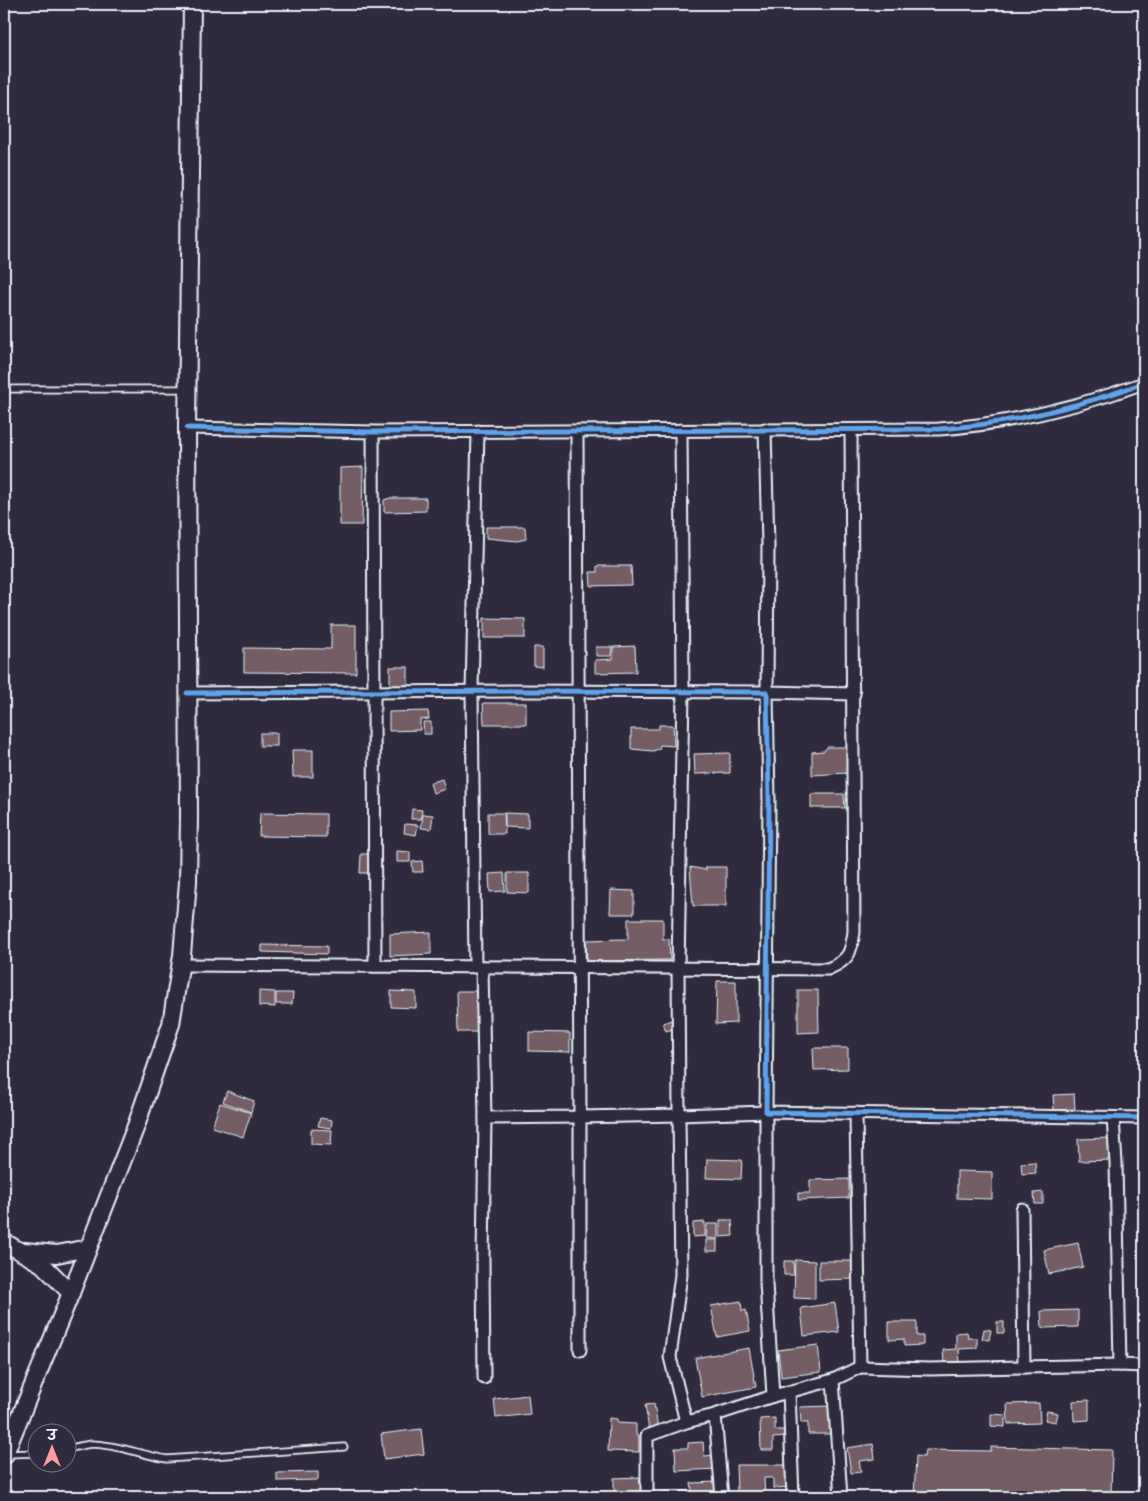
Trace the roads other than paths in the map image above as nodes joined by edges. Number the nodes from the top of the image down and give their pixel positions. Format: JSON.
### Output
{"nodes":[{"id":1,"x":192,"y":4,"type":"edge"},
{"id":2,"x":1144,"y":383,"type":"edge"},
{"id":3,"x":4,"y":388,"type":"edge"},
{"id":4,"x":188,"y":389,"type":"junction"},
{"id":5,"x":187,"y":428,"type":"junction"},
{"id":6,"x":764,"y":428,"type":"junction"},
{"id":7,"x":681,"y":430,"type":"junction"},
{"id":8,"x":851,"y":430,"type":"junction"},
{"id":9,"x":478,"y":431,"type":"junction"},
{"id":10,"x":373,"y":432,"type":"junction"},
{"id":11,"x":577,"y":432,"type":"junction"},
{"id":12,"x":472,"y":691,"type":"junction"},
{"id":13,"x":579,"y":691,"type":"junction"},
{"id":14,"x":373,"y":692,"type":"junction"},
{"id":15,"x":684,"y":692,"type":"junction"},
{"id":16,"x":767,"y":692,"type":"junction"},
{"id":17,"x":187,"y":693,"type":"junction"},
{"id":18,"x":854,"y":694,"type":"junction"},
{"id":19,"x":181,"y":965,"type":"junction"},
{"id":20,"x":375,"y":966,"type":"junction"},
{"id":21,"x":478,"y":967,"type":"junction"},
{"id":22,"x":678,"y":967,"type":"junction"},
{"id":23,"x":579,"y":968,"type":"junction"},
{"id":24,"x":768,"y":968,"type":"junction"},
{"id":25,"x":766,"y":1112,"type":"junction"},
{"id":26,"x":856,"y":1113,"type":"junction"},
{"id":27,"x":679,"y":1115,"type":"junction"},
{"id":28,"x":580,"y":1116,"type":"junction"},
{"id":29,"x":485,"y":1118,"type":"junction"},
{"id":30,"x":1113,"y":1118,"type":"junction"},
{"id":31,"x":1144,"y":1118,"type":"edge"},
{"id":32,"x":1022,"y":1209,"type":"dead end"},
{"id":33,"x":4,"y":1242,"type":"edge"},
{"id":34,"x":88,"y":1248,"type":"junction"},
{"id":35,"x":22,"y":1251,"type":"junction"},
{"id":36,"x":72,"y":1293,"type":"junction"},
{"id":37,"x":580,"y":1350,"type":"dead end"},
{"id":38,"x":1120,"y":1365,"type":"junction"},
{"id":39,"x":1144,"y":1366,"type":"edge"},
{"id":40,"x":860,"y":1367,"type":"junction"},
{"id":41,"x":1024,"y":1367,"type":"junction"},
{"id":42,"x":484,"y":1378,"type":"dead end"},
{"id":43,"x":833,"y":1380,"type":"junction"},
{"id":44,"x":788,"y":1392,"type":"junction"},
{"id":45,"x":773,"y":1396,"type":"junction"},
{"id":46,"x":715,"y":1415,"type":"junction"},
{"id":47,"x":686,"y":1422,"type":"junction"},
{"id":48,"x":78,"y":1447,"type":"edge"},
{"id":49,"x":344,"y":1447,"type":"dead end"},
{"id":50,"x":28,"y":1454,"type":"edge"},
{"id":51,"x":4,"y":1455,"type":"edge"},
{"id":52,"x":647,"y":1497,"type":"edge"},
{"id":53,"x":722,"y":1497,"type":"edge"},
{"id":54,"x":793,"y":1497,"type":"edge"},
{"id":55,"x":841,"y":1497,"type":"edge"}],
"edges":[{"from":1,"to":4,"type":"main road"},
{"from":2,"to":8,"type":"street"},
{"from":3,"to":4,"type":"lane"},
{"from":4,"to":5,"type":"main road"},
{"from":5,"to":10,"type":"street"},
{"from":5,"to":17,"type":"main road"},
{"from":6,"to":7,"type":"street"},
{"from":6,"to":8,"type":"street"},
{"from":6,"to":16,"type":"street"},
{"from":7,"to":11,"type":"street"},
{"from":7,"to":15,"type":"street"},
{"from":8,"to":18,"type":"street"},
{"from":9,"to":10,"type":"street"},
{"from":9,"to":11,"type":"street"},
{"from":9,"to":12,"type":"street"},
{"from":10,"to":14,"type":"street"},
{"from":11,"to":13,"type":"street"},
{"from":12,"to":13,"type":"street"},
{"from":12,"to":14,"type":"street"},
{"from":12,"to":21,"type":"street"},
{"from":13,"to":15,"type":"street"},
{"from":13,"to":23,"type":"street"},
{"from":14,"to":17,"type":"street"},
{"from":14,"to":20,"type":"street"},
{"from":15,"to":16,"type":"street"},
{"from":15,"to":22,"type":"street"},
{"from":16,"to":18,"type":"street"},
{"from":16,"to":24,"type":"street"},
{"from":17,"to":19,"type":"main road"},
{"from":18,"to":24,"type":"street"},
{"from":19,"to":20,"type":"street"},
{"from":19,"to":34,"type":"main road"},
{"from":20,"to":21,"type":"street"},
{"from":21,"to":23,"type":"street"},
{"from":21,"to":29,"type":"street"},
{"from":22,"to":23,"type":"street"},
{"from":22,"to":24,"type":"street"},
{"from":22,"to":27,"type":"street"},
{"from":23,"to":28,"type":"street"},
{"from":24,"to":25,"type":"street"},
{"from":25,"to":26,"type":"street"},
{"from":25,"to":27,"type":"street"},
{"from":25,"to":45,"type":"street"},
{"from":26,"to":30,"type":"street"},
{"from":26,"to":40,"type":"street"},
{"from":27,"to":28,"type":"street"},
{"from":27,"to":47,"type":"street"},
{"from":28,"to":29,"type":"street"},
{"from":28,"to":37,"type":"street"},
{"from":29,"to":42,"type":"street"},
{"from":30,"to":31,"type":"street"},
{"from":30,"to":38,"type":"street"},
{"from":32,"to":41,"type":"street"},
{"from":33,"to":35,"type":"main road"},
{"from":34,"to":35,"type":"main road"},
{"from":34,"to":36,"type":"main road"},
{"from":35,"to":36,"type":"main road"},
{"from":36,"to":51,"type":"main road"},
{"from":38,"to":39,"type":"street"},
{"from":38,"to":41,"type":"street"},
{"from":40,"to":41,"type":"street"},
{"from":40,"to":43,"type":"street"},
{"from":43,"to":44,"type":"street"},
{"from":43,"to":55,"type":"street"},
{"from":44,"to":45,"type":"street"},
{"from":44,"to":54,"type":"street"},
{"from":45,"to":46,"type":"street"},
{"from":46,"to":47,"type":"street"},
{"from":46,"to":53,"type":"street"},
{"from":47,"to":52,"type":"street"},
{"from":48,"to":49,"type":"lane"},
{"from":50,"to":51,"type":"lane"}]}
